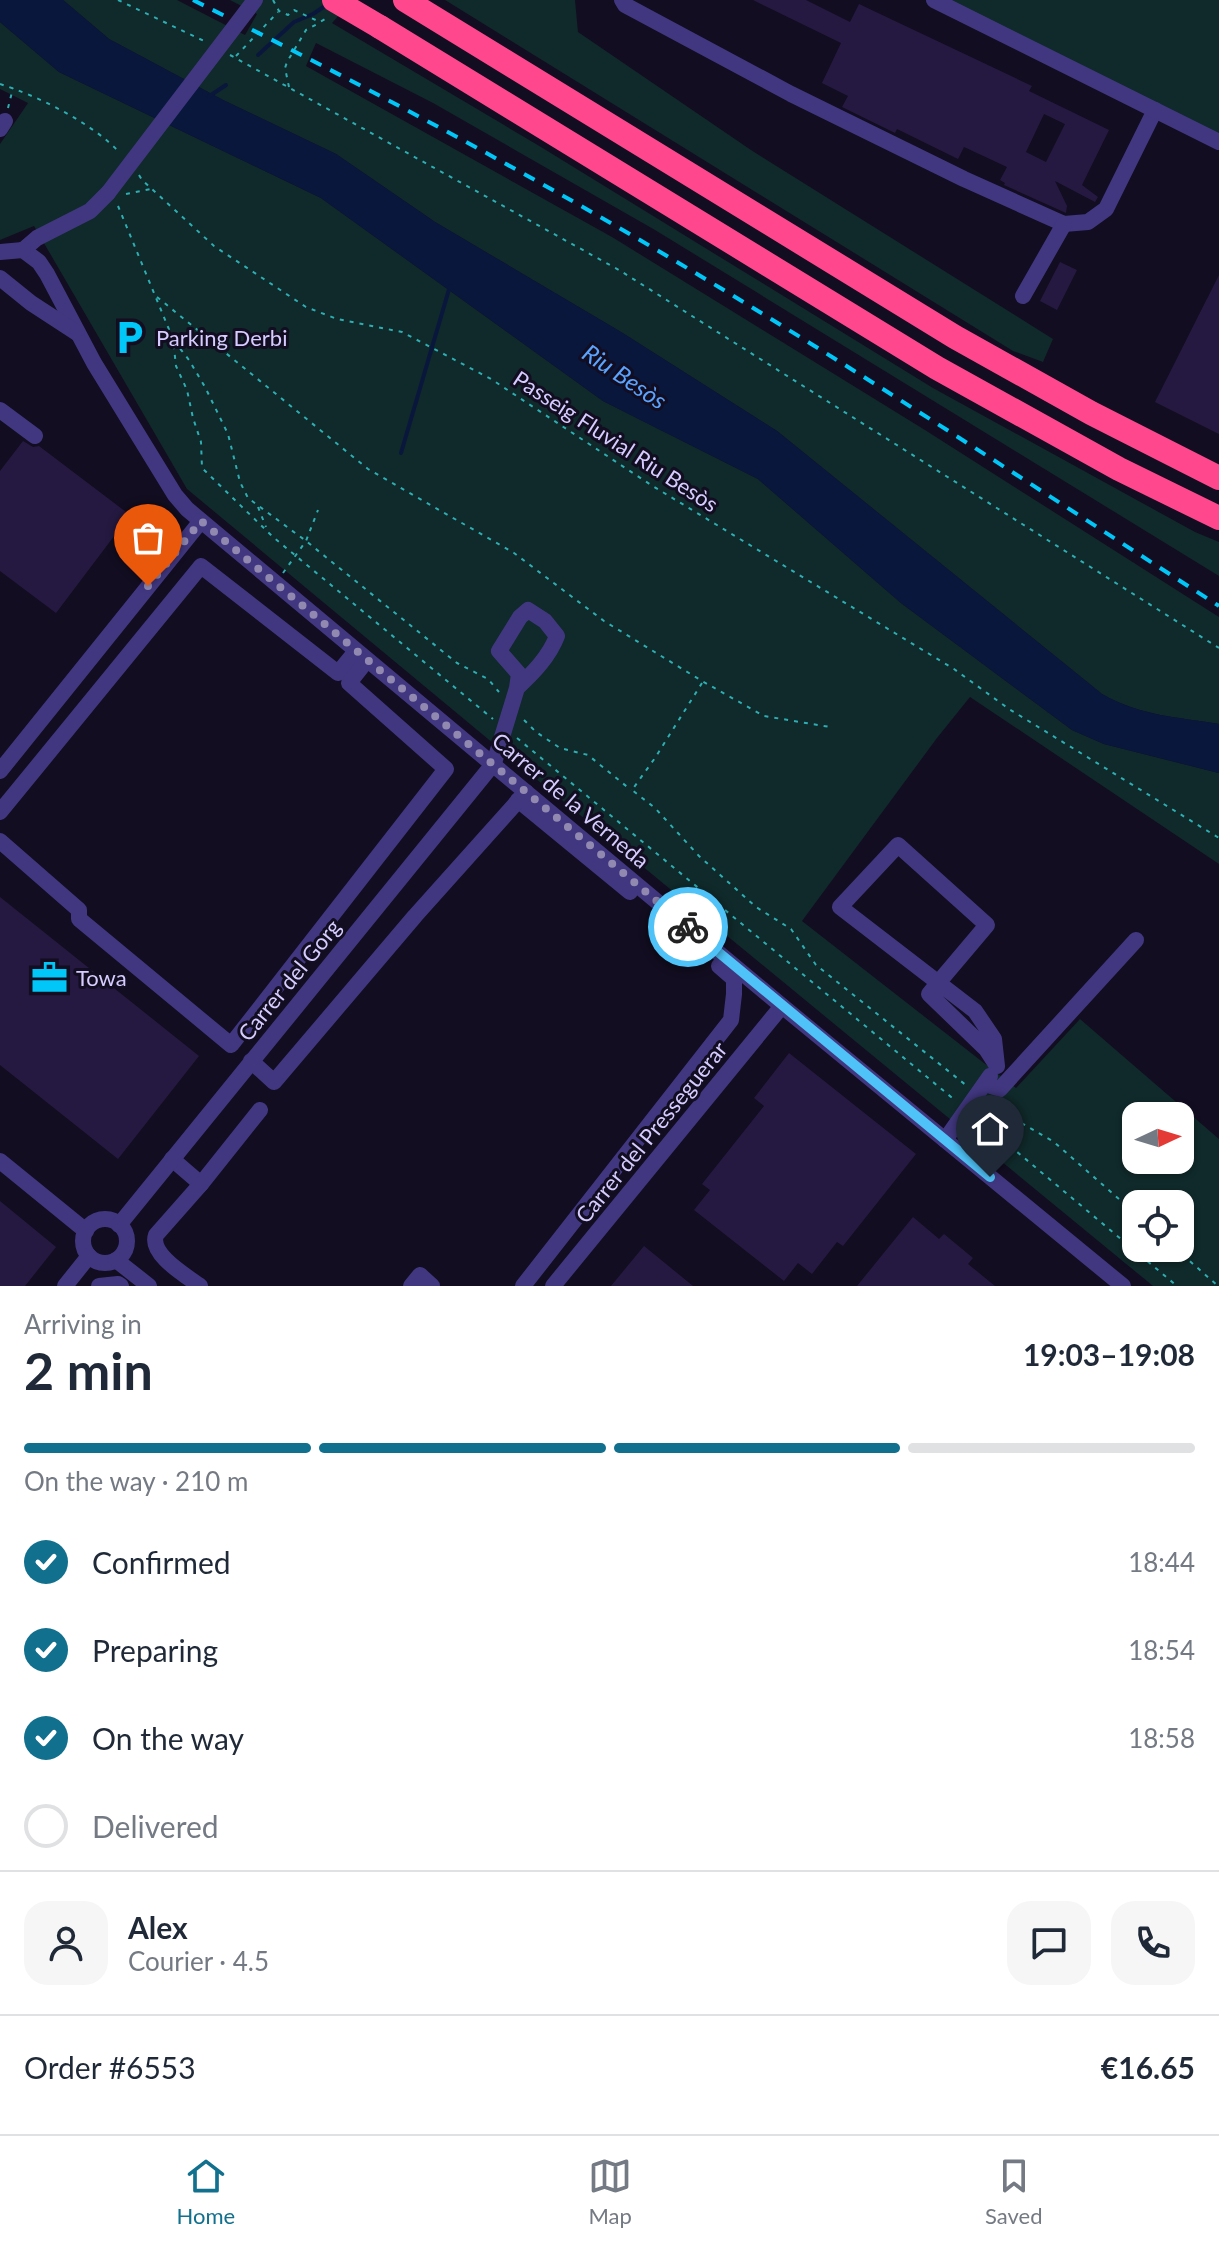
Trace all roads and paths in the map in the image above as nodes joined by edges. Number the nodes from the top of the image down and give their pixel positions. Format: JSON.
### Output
{"nodes":[{"id":1,"x":118,"y":0,"type":"edge"},
{"id":2,"x":255,"y":0,"type":"edge"},
{"id":3,"x":273,"y":0,"type":"edge"},
{"id":4,"x":405,"y":0,"type":"edge"},
{"id":5,"x":622,"y":0,"type":"edge"},
{"id":6,"x":934,"y":0,"type":"edge"},
{"id":7,"x":333,"y":7,"type":"edge"},
{"id":8,"x":279,"y":11,"type":"junction"},
{"id":9,"x":320,"y":22,"type":"junction"},
{"id":10,"x":211,"y":45,"type":"dead end"},
{"id":11,"x":222,"y":51,"type":"dead end"},
{"id":12,"x":234,"y":58,"type":"junction"},
{"id":13,"x":0,"y":84,"type":"edge"},
{"id":14,"x":13,"y":88,"type":"junction"},
{"id":15,"x":289,"y":88,"type":"junction"},
{"id":16,"x":1155,"y":110,"type":"junction"},
{"id":17,"x":2,"y":125,"type":"edge"},
{"id":18,"x":1219,"y":142,"type":"edge"},
{"id":19,"x":120,"y":152,"type":"dead end"},
{"id":20,"x":139,"y":174,"type":"dead end"},
{"id":21,"x":152,"y":189,"type":"junction"},
{"id":22,"x":112,"y":197,"type":"junction"},
{"id":23,"x":1064,"y":224,"type":"junction"},
{"id":24,"x":23,"y":250,"type":"junction"},
{"id":25,"x":0,"y":252,"type":"edge"},
{"id":26,"x":0,"y":278,"type":"edge"},
{"id":27,"x":58,"y":294,"type":"junction"},
{"id":28,"x":156,"y":296,"type":"junction"},
{"id":29,"x":1023,"y":296,"type":"dead end"},
{"id":30,"x":31,"y":303,"type":"junction"},
{"id":31,"x":79,"y":334,"type":"junction"},
{"id":32,"x":173,"y":339,"type":"junction"},
{"id":33,"x":0,"y":410,"type":"edge"},
{"id":34,"x":35,"y":436,"type":"dead end"},
{"id":35,"x":1219,"y":478,"type":"edge"},
{"id":36,"x":258,"y":506,"type":"junction"},
{"id":37,"x":318,"y":510,"type":"dead end"},
{"id":38,"x":1219,"y":518,"type":"edge"},
{"id":39,"x":201,"y":521,"type":"junction"},
{"id":40,"x":267,"y":531,"type":"junction"},
{"id":41,"x":306,"y":541,"type":"junction"},
{"id":42,"x":296,"y":555,"type":"junction"},
{"id":43,"x":276,"y":583,"type":"junction"},
{"id":44,"x":1219,"y":648,"type":"edge"},
{"id":45,"x":362,"y":655,"type":"junction"},
{"id":46,"x":702,"y":681,"type":"junction"},
{"id":47,"x":517,"y":688,"type":"junction"},
{"id":48,"x":511,"y":707,"type":"junction"},
{"id":49,"x":830,"y":727,"type":"dead end"},
{"id":50,"x":505,"y":728,"type":"junction"},
{"id":51,"x":494,"y":763,"type":"junction"},
{"id":52,"x":0,"y":771,"type":"edge"},
{"id":53,"x":632,"y":790,"type":"junction"},
{"id":54,"x":522,"y":795,"type":"junction"},
{"id":55,"x":0,"y":812,"type":"edge"},
{"id":56,"x":1219,"y":838,"type":"edge"},
{"id":57,"x":0,"y":841,"type":"edge"},
{"id":58,"x":1136,"y":940,"type":"dead end"},
{"id":59,"x":938,"y":983,"type":"junction"},
{"id":60,"x":782,"y":1006,"type":"junction"},
{"id":61,"x":251,"y":1061,"type":"junction"},
{"id":62,"x":981,"y":1089,"type":"junction"},
{"id":63,"x":260,"y":1110,"type":"dead end"},
{"id":64,"x":967,"y":1110,"type":"junction"},
{"id":65,"x":945,"y":1140,"type":"junction"},
{"id":66,"x":172,"y":1159,"type":"junction"},
{"id":67,"x":0,"y":1161,"type":"edge"},
{"id":68,"x":201,"y":1184,"type":"junction"},
{"id":69,"x":1122,"y":1202,"type":"edge"},
{"id":70,"x":119,"y":1225,"type":"junction"},
{"id":71,"x":86,"y":1231,"type":"junction"},
{"id":72,"x":89,"y":1256,"type":"junction"},
{"id":73,"x":116,"y":1260,"type":"junction"},
{"id":74,"x":1191,"y":1262,"type":"edge"},
{"id":75,"x":65,"y":1286,"type":"edge"},
{"id":76,"x":99,"y":1286,"type":"edge"},
{"id":77,"x":121,"y":1286,"type":"edge"},
{"id":78,"x":149,"y":1286,"type":"edge"},
{"id":79,"x":200,"y":1286,"type":"edge"},
{"id":80,"x":411,"y":1286,"type":"edge"},
{"id":81,"x":432,"y":1286,"type":"edge"},
{"id":82,"x":523,"y":1286,"type":"edge"},
{"id":83,"x":553,"y":1286,"type":"edge"},
{"id":84,"x":1123,"y":1286,"type":"edge"},
{"id":85,"x":1177,"y":1286,"type":"edge"},
{"id":86,"x":1218,"y":1286,"type":"edge"}],
"edges":[{"from":1,"to":10,"type":"path"},
{"from":2,"to":22,"type":"street","bridge":true},
{"from":3,"to":8,"type":"path"},
{"from":4,"to":35,"type":"highway"},
{"from":5,"to":23,"type":"street"},
{"from":6,"to":16,"type":"street"},
{"from":7,"to":9,"type":"path"},
{"from":7,"to":38,"type":"highway","bridge":true},
{"from":8,"to":9,"type":"path"},
{"from":8,"to":12,"type":"path"},
{"from":9,"to":15,"type":"path"},
{"from":11,"to":12,"type":"path"},
{"from":12,"to":15,"type":"path"},
{"from":13,"to":14,"type":"path"},
{"from":14,"to":17,"type":"path"},
{"from":14,"to":19,"type":"path"},
{"from":15,"to":44,"type":"path"},
{"from":16,"to":18,"type":"street"},
{"from":16,"to":23,"type":"street"},
{"from":20,"to":21,"type":"path","name":"Passeig Fluvial Riu Besòs"},
{"from":21,"to":22,"type":"path"},
{"from":21,"to":56,"type":"path","name":"Passeig Fluvial Riu Besòs"},
{"from":22,"to":24,"type":"street"},
{"from":22,"to":28,"type":"path"},
{"from":23,"to":29,"type":"street"},
{"from":24,"to":25,"type":"street"},
{"from":24,"to":27,"type":"street","name":"Carrer de la Verneda"},
{"from":26,"to":30,"type":"street","name":"Carrer de la Verneda"},
{"from":27,"to":30,"type":"street"},
{"from":27,"to":31,"type":"street","name":"Carrer de la Verneda"},
{"from":28,"to":32,"type":"path"},
{"from":28,"to":46,"type":"path"},
{"from":30,"to":31,"type":"street","name":"Carrer de la Verneda"},
{"from":31,"to":39,"type":"street","name":"Carrer de la Verneda"},
{"from":32,"to":36,"type":"path"},
{"from":32,"to":40,"type":"path"},
{"from":33,"to":34,"type":"street"},
{"from":36,"to":40,"type":"path"},
{"from":36,"to":41,"type":"path"},
{"from":37,"to":41,"type":"path"},
{"from":39,"to":43,"type":"street","name":"Carrer de la Verneda"},
{"from":39,"to":52,"type":"street"},
{"from":40,"to":42,"type":"path"},
{"from":41,"to":42,"type":"path"},
{"from":41,"to":48,"type":"path"},
{"from":42,"to":43,"type":"path"},
{"from":42,"to":50,"type":"path"},
{"from":43,"to":45,"type":"street","name":"Carrer de la Verneda"},
{"from":45,"to":51,"type":"street","name":"Carrer de la Verneda"},
{"from":45,"to":55,"type":"street"},
{"from":45,"to":57,"type":"street"},
{"from":46,"to":49,"type":"path"},
{"from":46,"to":53,"type":"path"},
{"from":47,"to":47,"type":"street"},
{"from":47,"to":48,"type":"street"},
{"from":48,"to":50,"type":"street"},
{"from":48,"to":53,"type":"path"},
{"from":50,"to":51,"type":"street"},
{"from":50,"to":64,"type":"path"},
{"from":51,"to":54,"type":"street","name":"Carrer de la Verneda"},
{"from":51,"to":61,"type":"street","name":"Carrer del Gorg"},
{"from":53,"to":62,"type":"path"},
{"from":54,"to":60,"type":"street","name":"Carrer de la Verneda"},
{"from":54,"to":61,"type":"street"},
{"from":54,"to":82,"type":"street"},
{"from":58,"to":62,"type":"street"},
{"from":59,"to":59,"type":"street"},
{"from":59,"to":62,"type":"street"},
{"from":60,"to":65,"type":"street","name":"Carrer de la Verneda"},
{"from":60,"to":83,"type":"street","name":"Carrer del Presseguerar"},
{"from":61,"to":66,"type":"street","name":"Carrer del Gorg"},
{"from":62,"to":64,"type":"street"},
{"from":62,"to":69,"type":"path"},
{"from":63,"to":68,"type":"street"},
{"from":64,"to":65,"type":"street"},
{"from":64,"to":85,"type":"path"},
{"from":65,"to":84,"type":"street","name":"Carrer de la Verneda"},
{"from":66,"to":68,"type":"street"},
{"from":66,"to":70,"type":"street","name":"Carrer del Gorg"},
{"from":67,"to":71,"type":"street"},
{"from":68,"to":79,"type":"street"},
{"from":70,"to":71,"type":"street"},
{"from":70,"to":73,"type":"street"},
{"from":71,"to":72,"type":"street"},
{"from":72,"to":73,"type":"street"},
{"from":72,"to":75,"type":"street"},
{"from":73,"to":78,"type":"street"},
{"from":74,"to":86,"type":"path"},
{"from":76,"to":77,"type":"street"},
{"from":80,"to":81,"type":"street"}]}
